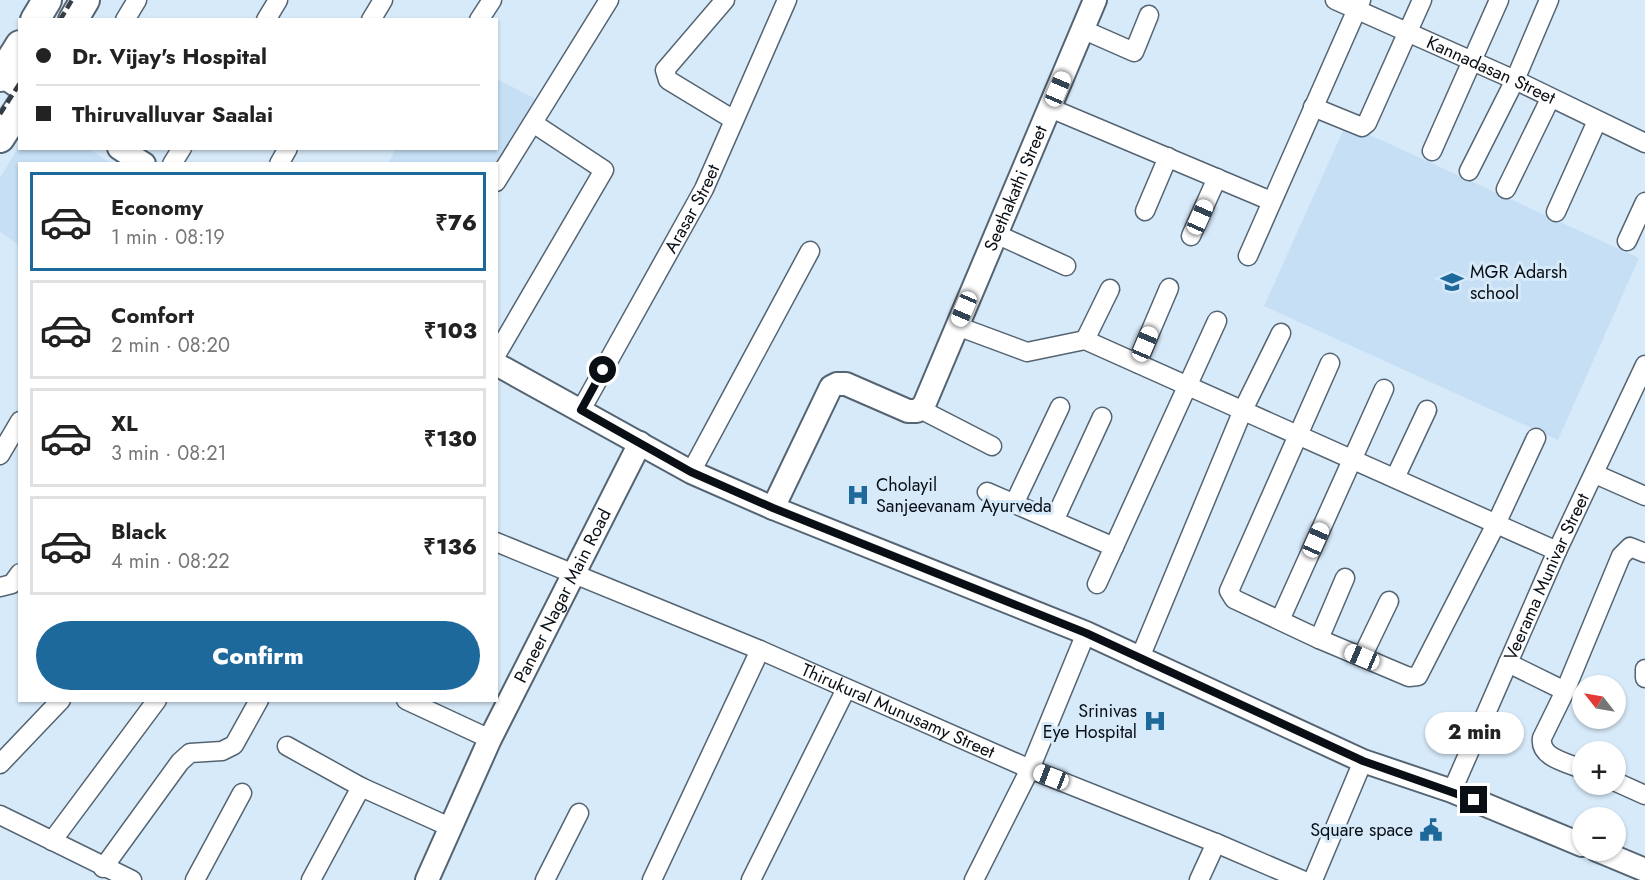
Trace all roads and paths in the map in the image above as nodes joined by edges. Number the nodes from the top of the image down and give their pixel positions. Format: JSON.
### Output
{"nodes":[{"id":1,"x":47,"y":0,"type":"edge"},
{"id":2,"x":86,"y":0,"type":"edge"},
{"id":3,"x":137,"y":0,"type":"edge"},
{"id":4,"x":278,"y":0,"type":"edge"},
{"id":5,"x":383,"y":0,"type":"edge"},
{"id":6,"x":492,"y":0,"type":"edge"},
{"id":7,"x":609,"y":0,"type":"edge"},
{"id":8,"x":725,"y":0,"type":"edge"},
{"id":9,"x":1095,"y":0,"type":"edge"},
{"id":10,"x":1335,"y":0,"type":"edge"},
{"id":11,"x":1422,"y":0,"type":"edge"},
{"id":12,"x":1499,"y":0,"type":"edge"},
{"id":13,"x":1549,"y":0,"type":"edge"},
{"id":14,"x":784,"y":1,"type":"edge"},
{"id":15,"x":1358,"y":5,"type":"edge"},
{"id":16,"x":1149,"y":15,"type":"dead end"},
{"id":17,"x":36,"y":18,"type":"edge"},
{"id":18,"x":74,"y":18,"type":"edge"},
{"id":19,"x":126,"y":18,"type":"edge"},
{"id":20,"x":267,"y":18,"type":"edge"},
{"id":21,"x":372,"y":18,"type":"edge"},
{"id":22,"x":480,"y":18,"type":"edge"},
{"id":23,"x":1083,"y":30,"type":"junction"},
{"id":24,"x":1407,"y":33,"type":"junction"},
{"id":25,"x":18,"y":49,"type":"edge"},
{"id":26,"x":1473,"y":62,"type":"junction"},
{"id":27,"x":5,"y":78,"type":"edge"},
{"id":28,"x":1515,"y":81,"type":"junction"},
{"id":29,"x":1550,"y":99,"type":"junction"},
{"id":30,"x":1312,"y":107,"type":"junction"},
{"id":31,"x":1050,"y":108,"type":"junction"},
{"id":32,"x":18,"y":110,"type":"edge"},
{"id":33,"x":735,"y":120,"type":"junction"},
{"id":34,"x":1597,"y":122,"type":"junction"},
{"id":35,"x":533,"y":123,"type":"junction"},
{"id":36,"x":0,"y":138,"type":"edge"},
{"id":37,"x":1645,"y":143,"type":"edge"},
{"id":38,"x":122,"y":150,"type":"edge"},
{"id":39,"x":1432,"y":151,"type":"dead end"},
{"id":40,"x":1168,"y":157,"type":"junction"},
{"id":41,"x":141,"y":162,"type":"edge"},
{"id":42,"x":1469,"y":171,"type":"dead end"},
{"id":43,"x":1217,"y":178,"type":"junction"},
{"id":44,"x":498,"y":179,"type":"edge"},
{"id":45,"x":1506,"y":189,"type":"dead end"},
{"id":46,"x":1271,"y":201,"type":"junction"},
{"id":47,"x":1645,"y":202,"type":"edge"},
{"id":48,"x":1145,"y":211,"type":"dead end"},
{"id":49,"x":1556,"y":212,"type":"dead end"},
{"id":50,"x":996,"y":234,"type":"junction"},
{"id":51,"x":1191,"y":236,"type":"dead end"},
{"id":52,"x":1627,"y":241,"type":"dead end"},
{"id":53,"x":810,"y":250,"type":"dead end"},
{"id":54,"x":1248,"y":256,"type":"dead end"},
{"id":55,"x":1066,"y":266,"type":"dead end"},
{"id":56,"x":1169,"y":288,"type":"dead end"},
{"id":57,"x":1110,"y":289,"type":"dead end"},
{"id":58,"x":1217,"y":321,"type":"dead end"},
{"id":59,"x":957,"y":326,"type":"junction"},
{"id":60,"x":1281,"y":333,"type":"dead end"},
{"id":61,"x":1085,"y":340,"type":"junction"},
{"id":62,"x":498,"y":351,"type":"edge"},
{"id":63,"x":1137,"y":363,"type":"junction"},
{"id":64,"x":1330,"y":363,"type":"dead end"},
{"id":65,"x":498,"y":365,"type":"edge"},
{"id":66,"x":1645,"y":365,"type":"edge"},
{"id":67,"x":1188,"y":386,"type":"junction"},
{"id":68,"x":1384,"y":389,"type":"dead end"},
{"id":69,"x":1060,"y":407,"type":"dead end"},
{"id":70,"x":581,"y":410,"type":"junction"},
{"id":71,"x":920,"y":410,"type":"junction"},
{"id":72,"x":1427,"y":410,"type":"dead end"},
{"id":73,"x":1243,"y":411,"type":"junction"},
{"id":74,"x":1102,"y":417,"type":"dead end"},
{"id":75,"x":18,"y":424,"type":"edge"},
{"id":76,"x":1299,"y":436,"type":"junction"},
{"id":77,"x":1536,"y":438,"type":"dead end"},
{"id":78,"x":640,"y":443,"type":"junction"},
{"id":79,"x":992,"y":446,"type":"dead end"},
{"id":80,"x":0,"y":454,"type":"edge"},
{"id":81,"x":1352,"y":459,"type":"junction"},
{"id":82,"x":691,"y":472,"type":"junction"},
{"id":83,"x":1595,"y":474,"type":"junction"},
{"id":84,"x":1395,"y":478,"type":"junction"},
{"id":85,"x":987,"y":492,"type":"dead end"},
{"id":86,"x":1645,"y":496,"type":"edge"},
{"id":87,"x":1014,"y":504,"type":"junction"},
{"id":88,"x":773,"y":508,"type":"junction"},
{"id":89,"x":1054,"y":521,"type":"junction"},
{"id":90,"x":1496,"y":524,"type":"junction"},
{"id":91,"x":498,"y":543,"type":"edge"},
{"id":92,"x":1114,"y":547,"type":"junction"},
{"id":93,"x":1557,"y":551,"type":"junction"},
{"id":94,"x":1645,"y":553,"type":"edge"},
{"id":95,"x":576,"y":574,"type":"junction"},
{"id":96,"x":1345,"y":578,"type":"dead end"},
{"id":97,"x":1097,"y":584,"type":"dead end"},
{"id":98,"x":1389,"y":602,"type":"dead end"},
{"id":99,"x":1280,"y":621,"type":"junction"},
{"id":100,"x":1086,"y":633,"type":"junction"},
{"id":101,"x":1319,"y":639,"type":"junction"},
{"id":102,"x":760,"y":650,"type":"junction"},
{"id":103,"x":1362,"y":657,"type":"junction"},
{"id":104,"x":1138,"y":660,"type":"junction"},
{"id":105,"x":1508,"y":663,"type":"junction"},
{"id":106,"x":1645,"y":669,"type":"edge"},
{"id":107,"x":1645,"y":678,"type":"edge"},
{"id":108,"x":846,"y":689,"type":"junction"},
{"id":109,"x":1565,"y":691,"type":"junction"},
{"id":110,"x":59,"y":702,"type":"edge"},
{"id":111,"x":156,"y":702,"type":"edge"},
{"id":112,"x":258,"y":702,"type":"edge"},
{"id":113,"x":410,"y":702,"type":"edge"},
{"id":114,"x":490,"y":739,"type":"junction"},
{"id":115,"x":287,"y":746,"type":"dead end"},
{"id":116,"x":1363,"y":761,"type":"junction"},
{"id":117,"x":0,"y":764,"type":"edge"},
{"id":118,"x":1572,"y":765,"type":"edge"},
{"id":119,"x":1030,"y":769,"type":"junction"},
{"id":120,"x":1626,"y":786,"type":"edge"},
{"id":121,"x":361,"y":787,"type":"junction"},
{"id":122,"x":1452,"y":791,"type":"junction"},
{"id":123,"x":242,"y":793,"type":"dead end"},
{"id":124,"x":1645,"y":795,"type":"edge"},
{"id":125,"x":579,"y":813,"type":"dead end"},
{"id":126,"x":0,"y":815,"type":"edge"},
{"id":127,"x":452,"y":828,"type":"junction"},
{"id":128,"x":52,"y":841,"type":"junction"},
{"id":129,"x":1572,"y":841,"type":"edge"},
{"id":130,"x":1216,"y":843,"type":"junction"},
{"id":131,"x":1623,"y":861,"type":"edge"},
{"id":132,"x":103,"y":868,"type":"junction"},
{"id":133,"x":1645,"y":870,"type":"edge"},
{"id":134,"x":132,"y":880,"type":"edge"},
{"id":135,"x":195,"y":880,"type":"edge"},
{"id":136,"x":311,"y":880,"type":"edge"},
{"id":137,"x":427,"y":880,"type":"edge"},
{"id":138,"x":545,"y":880,"type":"edge"},
{"id":139,"x":652,"y":880,"type":"edge"},
{"id":140,"x":752,"y":880,"type":"edge"},
{"id":141,"x":974,"y":880,"type":"edge"},
{"id":142,"x":1199,"y":880,"type":"edge"},
{"id":143,"x":1302,"y":880,"type":"edge"},
{"id":144,"x":1313,"y":880,"type":"edge"}],
"edges":[{"from":1,"to":17,"type":"main road"},
{"from":2,"to":18,"type":"main road"},
{"from":3,"to":19,"type":"street"},
{"from":4,"to":20,"type":"street"},
{"from":5,"to":21,"type":"street"},
{"from":6,"to":22,"type":"street"},
{"from":7,"to":35,"type":"street"},
{"from":8,"to":33,"type":"street"},
{"from":9,"to":23,"type":"street","name":"Seethakathi Street"},
{"from":10,"to":15,"type":"street","name":"Kannadasan Street"},
{"from":11,"to":24,"type":"street"},
{"from":12,"to":26,"type":"street"},
{"from":13,"to":28,"type":"street"},
{"from":14,"to":33,"type":"street","name":"Arasar Street"},
{"from":15,"to":24,"type":"street","name":"Kannadasan Street"},
{"from":15,"to":30,"type":"street"},
{"from":16,"to":23,"type":"street"},
{"from":23,"to":31,"type":"street","name":"Seethakathi Street"},
{"from":24,"to":26,"type":"street","name":"Kannadasan Street"},
{"from":24,"to":30,"type":"street"},
{"from":25,"to":27,"type":"main road"},
{"from":26,"to":28,"type":"street","name":"Kannadasan Street"},
{"from":26,"to":39,"type":"street"},
{"from":28,"to":29,"type":"street","name":"Kannadasan Street"},
{"from":28,"to":42,"type":"street"},
{"from":29,"to":34,"type":"street","name":"Kannadasan Street"},
{"from":29,"to":45,"type":"street"},
{"from":30,"to":46,"type":"street"},
{"from":31,"to":40,"type":"street"},
{"from":31,"to":50,"type":"street","name":"Seethakathi Street"},
{"from":32,"to":36,"type":"main road"},
{"from":33,"to":70,"type":"street","name":"Arasar Street"},
{"from":34,"to":37,"type":"street","name":"Kannadasan Street"},
{"from":34,"to":49,"type":"street"},
{"from":35,"to":44,"type":"street"},
{"from":35,"to":62,"type":"street"},
{"from":38,"to":41,"type":"street"},
{"from":40,"to":43,"type":"street"},
{"from":40,"to":48,"type":"street"},
{"from":43,"to":46,"type":"street"},
{"from":43,"to":51,"type":"street"},
{"from":46,"to":54,"type":"street"},
{"from":47,"to":52,"type":"street"},
{"from":50,"to":55,"type":"street"},
{"from":50,"to":59,"type":"street","name":"Seethakathi Street"},
{"from":53,"to":82,"type":"street"},
{"from":56,"to":63,"type":"street"},
{"from":57,"to":61,"type":"street"},
{"from":58,"to":67,"type":"street"},
{"from":59,"to":61,"type":"street"},
{"from":59,"to":71,"type":"street","name":"Seethakathi Street"},
{"from":60,"to":73,"type":"street"},
{"from":61,"to":63,"type":"street"},
{"from":63,"to":67,"type":"street"},
{"from":64,"to":76,"type":"street"},
{"from":65,"to":70,"type":"street"},
{"from":66,"to":83,"type":"street","name":"Veerama Munivar Street"},
{"from":67,"to":73,"type":"street"},
{"from":67,"to":92,"type":"street"},
{"from":68,"to":81,"type":"street"},
{"from":69,"to":87,"type":"street"},
{"from":70,"to":78,"type":"street"},
{"from":71,"to":79,"type":"street"},
{"from":71,"to":88,"type":"street"},
{"from":72,"to":84,"type":"street"},
{"from":73,"to":76,"type":"street"},
{"from":73,"to":104,"type":"street"},
{"from":74,"to":89,"type":"street"},
{"from":75,"to":80,"type":"street"},
{"from":76,"to":81,"type":"street"},
{"from":76,"to":99,"type":"street"},
{"from":77,"to":90,"type":"street"},
{"from":78,"to":82,"type":"street"},
{"from":78,"to":95,"type":"street","name":"Paneer Nagar Main Road"},
{"from":81,"to":84,"type":"street"},
{"from":81,"to":99,"type":"street"},
{"from":82,"to":88,"type":"street"},
{"from":83,"to":86,"type":"street"},
{"from":83,"to":93,"type":"street","name":"Veerama Munivar Street"},
{"from":84,"to":90,"type":"street"},
{"from":85,"to":87,"type":"street"},
{"from":87,"to":89,"type":"street"},
{"from":88,"to":100,"type":"street"},
{"from":89,"to":92,"type":"street"},
{"from":90,"to":93,"type":"street"},
{"from":90,"to":103,"type":"street"},
{"from":91,"to":95,"type":"street","name":"Thirukural Munusamy Street"},
{"from":92,"to":97,"type":"street"},
{"from":93,"to":105,"type":"street","name":"Veerama Munivar Street"},
{"from":94,"to":109,"type":"street"},
{"from":95,"to":102,"type":"street","name":"Thirukural Munusamy Street"},
{"from":95,"to":114,"type":"street","name":"Paneer Nagar Main Road"},
{"from":96,"to":101,"type":"street"},
{"from":98,"to":103,"type":"street"},
{"from":99,"to":101,"type":"street"},
{"from":100,"to":104,"type":"street"},
{"from":100,"to":119,"type":"street"},
{"from":101,"to":103,"type":"street"},
{"from":102,"to":108,"type":"street","name":"Thirukural Munusamy Street"},
{"from":102,"to":139,"type":"street"},
{"from":104,"to":116,"type":"street"},
{"from":105,"to":109,"type":"street"},
{"from":105,"to":122,"type":"street","name":"Veerama Munivar Street"},
{"from":106,"to":107,"type":"street"},
{"from":108,"to":119,"type":"street","name":"Thirukural Munusamy Street"},
{"from":108,"to":140,"type":"street"},
{"from":109,"to":118,"type":"street"},
{"from":110,"to":117,"type":"street"},
{"from":111,"to":128,"type":"street"},
{"from":112,"to":132,"type":"street"},
{"from":113,"to":114,"type":"street"},
{"from":114,"to":127,"type":"street","name":"Paneer Nagar Main Road"},
{"from":115,"to":121,"type":"street"},
{"from":116,"to":122,"type":"street"},
{"from":116,"to":144,"type":"street"},
{"from":119,"to":130,"type":"street","name":"Thirukural Munusamy Street"},
{"from":119,"to":141,"type":"street"},
{"from":120,"to":124,"type":"street"},
{"from":121,"to":127,"type":"street"},
{"from":121,"to":136,"type":"street"},
{"from":122,"to":129,"type":"street"},
{"from":123,"to":135,"type":"street"},
{"from":125,"to":138,"type":"street"},
{"from":126,"to":128,"type":"street"},
{"from":127,"to":137,"type":"street","name":"Paneer Nagar Main Road"},
{"from":128,"to":132,"type":"street"},
{"from":130,"to":142,"type":"street"},
{"from":130,"to":143,"type":"street","name":"Thirukural Munusamy Street"},
{"from":131,"to":133,"type":"street"},
{"from":132,"to":134,"type":"street"}]}
